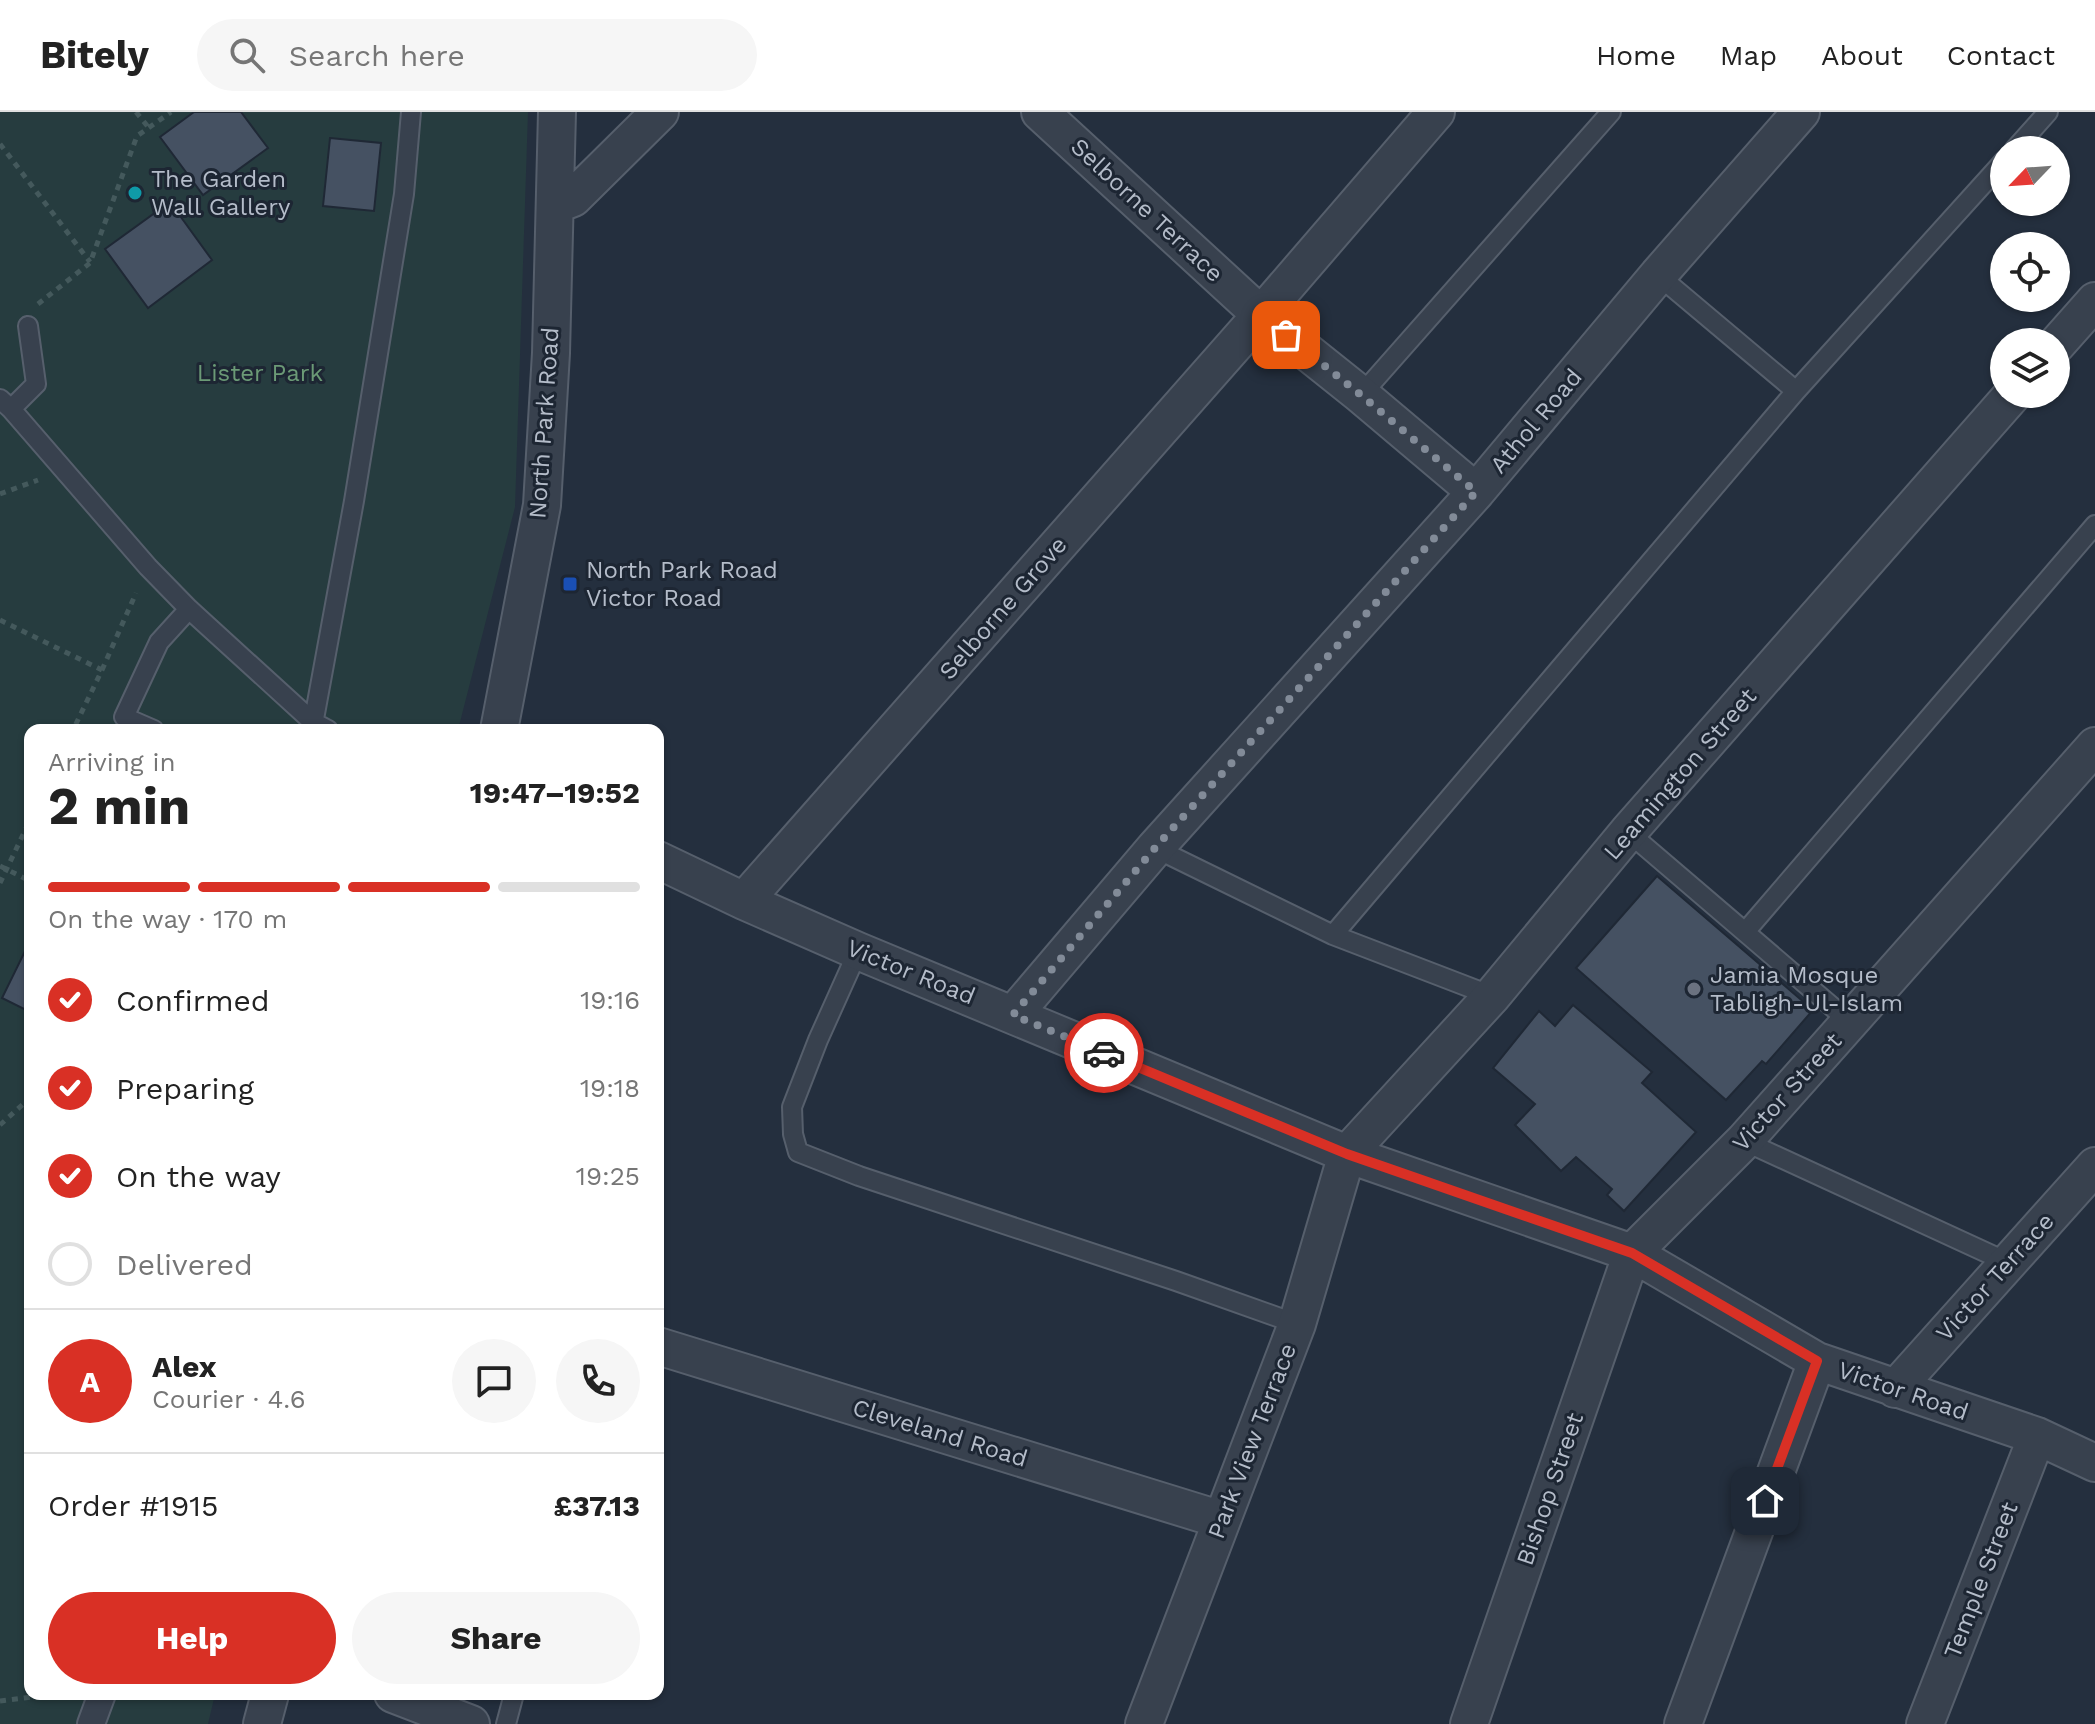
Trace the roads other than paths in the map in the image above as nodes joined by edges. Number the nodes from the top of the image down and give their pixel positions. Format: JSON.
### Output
{"nodes":[{"id":1,"x":411,"y":112,"type":"edge"},
{"id":2,"x":557,"y":112,"type":"edge"},
{"id":3,"x":660,"y":112,"type":"edge"},
{"id":4,"x":1040,"y":112,"type":"edge"},
{"id":5,"x":1436,"y":112,"type":"edge"},
{"id":6,"x":1611,"y":112,"type":"edge"},
{"id":7,"x":1801,"y":112,"type":"edge"},
{"id":8,"x":2048,"y":112,"type":"edge"},
{"id":9,"x":2027,"y":136,"type":"edge"},
{"id":10,"x":1990,"y":176,"type":"edge"},
{"id":11,"x":555,"y":205,"type":"junction"},
{"id":12,"x":1658,"y":275,"type":"junction"},
{"id":13,"x":2095,"y":301,"type":"edge"},
{"id":14,"x":1261,"y":315,"type":"junction"},
{"id":15,"x":28,"y":326,"type":"road end"},
{"id":16,"x":2070,"y":329,"type":"edge"},
{"id":17,"x":1796,"y":391,"type":"junction"},
{"id":18,"x":1361,"y":395,"type":"junction"},
{"id":19,"x":6,"y":404,"type":"edge"},
{"id":20,"x":2001,"y":408,"type":"edge"},
{"id":21,"x":1476,"y":492,"type":"junction"},
{"id":22,"x":2095,"y":525,"type":"edge"},
{"id":23,"x":189,"y":609,"type":"junction"},
{"id":24,"x":140,"y":724,"type":"edge"},
{"id":25,"x":315,"y":724,"type":"edge"},
{"id":26,"x":318,"y":724,"type":"edge"},
{"id":27,"x":500,"y":724,"type":"edge"},
{"id":28,"x":2095,"y":746,"type":"edge"},
{"id":29,"x":1628,"y":832,"type":"junction"},
{"id":30,"x":1155,"y":848,"type":"junction"},
{"id":31,"x":664,"y":863,"type":"edge"},
{"id":32,"x":744,"y":901,"type":"junction"},
{"id":33,"x":1745,"y":932,"type":"junction"},
{"id":34,"x":1333,"y":935,"type":"junction"},
{"id":35,"x":858,"y":951,"type":"junction"},
{"id":36,"x":1492,"y":996,"type":"junction"},
{"id":37,"x":1013,"y":1015,"type":"junction"},
{"id":38,"x":1850,"y":1022,"type":"junction"},
{"id":39,"x":1744,"y":1141,"type":"junction"},
{"id":40,"x":1347,"y":1154,"type":"junction"},
{"id":41,"x":2095,"y":1166,"type":"edge"},
{"id":42,"x":1632,"y":1253,"type":"junction"},
{"id":43,"x":2009,"y":1263,"type":"junction"},
{"id":44,"x":1297,"y":1324,"type":"junction"},
{"id":45,"x":664,"y":1348,"type":"edge"},
{"id":46,"x":1817,"y":1361,"type":"junction"},
{"id":47,"x":1895,"y":1389,"type":"junction"},
{"id":48,"x":2037,"y":1436,"type":"junction"},
{"id":49,"x":2095,"y":1463,"type":"edge"},
{"id":50,"x":1222,"y":1520,"type":"junction"},
{"id":51,"x":100,"y":1700,"type":"edge"},
{"id":52,"x":268,"y":1700,"type":"edge"},
{"id":53,"x":409,"y":1700,"type":"edge"},
{"id":54,"x":512,"y":1700,"type":"edge"},
{"id":55,"x":91,"y":1724,"type":"edge"},
{"id":56,"x":262,"y":1724,"type":"edge"},
{"id":57,"x":471,"y":1724,"type":"edge"},
{"id":58,"x":506,"y":1724,"type":"edge"},
{"id":59,"x":1144,"y":1724,"type":"edge"},
{"id":60,"x":1469,"y":1724,"type":"edge"},
{"id":61,"x":1683,"y":1724,"type":"edge"},
{"id":62,"x":1925,"y":1724,"type":"edge"}],
"edges":[{"from":1,"to":26,"type":"lane"},
{"from":2,"to":11,"type":"street","name":"North Park Road"},
{"from":3,"to":11,"type":"street"},
{"from":4,"to":14,"type":"street","name":"Selborne Terrace"},
{"from":5,"to":14,"type":"street","name":"Selborne Grove"},
{"from":6,"to":18,"type":"lane"},
{"from":7,"to":12,"type":"street","name":"Athol Road"},
{"from":8,"to":9,"type":"lane"},
{"from":10,"to":17,"type":"lane"},
{"from":11,"to":27,"type":"street","name":"North Park Road"},
{"from":12,"to":17,"type":"lane"},
{"from":12,"to":21,"type":"street","name":"Athol Road"},
{"from":13,"to":16,"type":"street"},
{"from":14,"to":18,"type":"street","name":"Selborne Terrace"},
{"from":14,"to":32,"type":"street","name":"Selborne Grove"},
{"from":15,"to":19,"type":"lane"},
{"from":17,"to":34,"type":"lane"},
{"from":18,"to":21,"type":"street","name":"Selborne Terrace"},
{"from":19,"to":23,"type":"lane"},
{"from":20,"to":29,"type":"street","name":"Leamington Street"},
{"from":21,"to":30,"type":"street","name":"Athol Road"},
{"from":22,"to":33,"type":"lane"},
{"from":23,"to":24,"type":"lane"},
{"from":23,"to":25,"type":"lane"},
{"from":28,"to":38,"type":"street","name":"Victor Street"},
{"from":29,"to":33,"type":"lane"},
{"from":29,"to":36,"type":"street","name":"Leamington Street"},
{"from":30,"to":34,"type":"lane"},
{"from":30,"to":37,"type":"street","name":"Athol Road"},
{"from":31,"to":32,"type":"street","name":"Victor Road"},
{"from":32,"to":35,"type":"street","name":"Victor Road"},
{"from":33,"to":38,"type":"lane"},
{"from":34,"to":36,"type":"lane"},
{"from":35,"to":37,"type":"street","name":"Victor Road"},
{"from":35,"to":44,"type":"lane"},
{"from":36,"to":40,"type":"street","name":"Leamington Street"},
{"from":37,"to":40,"type":"street","name":"Victor Road"},
{"from":38,"to":39,"type":"street","name":"Victor Street"},
{"from":39,"to":42,"type":"street","name":"Victor Street"},
{"from":39,"to":43,"type":"lane"},
{"from":40,"to":42,"type":"street","name":"Victor Road"},
{"from":40,"to":44,"type":"street","name":"Park View Terrace"},
{"from":41,"to":43,"type":"street","name":"Victor Terrace"},
{"from":42,"to":46,"type":"street","name":"Victor Road"},
{"from":42,"to":60,"type":"street","name":"Bishop Street"},
{"from":43,"to":47,"type":"street","name":"Victor Terrace"},
{"from":44,"to":50,"type":"street","name":"Park View Terrace"},
{"from":45,"to":50,"type":"street","name":"Cleveland Road"},
{"from":46,"to":47,"type":"street","name":"Victor Road"},
{"from":46,"to":61,"type":"street"},
{"from":47,"to":48,"type":"street","name":"Victor Road"},
{"from":48,"to":49,"type":"street","name":"Victor Road"},
{"from":48,"to":62,"type":"street","name":"Temple Street"},
{"from":50,"to":59,"type":"street","name":"Park View Terrace"},
{"from":51,"to":55,"type":"street"},
{"from":52,"to":56,"type":"street"},
{"from":53,"to":57,"type":"street"},
{"from":54,"to":58,"type":"lane"}]}
